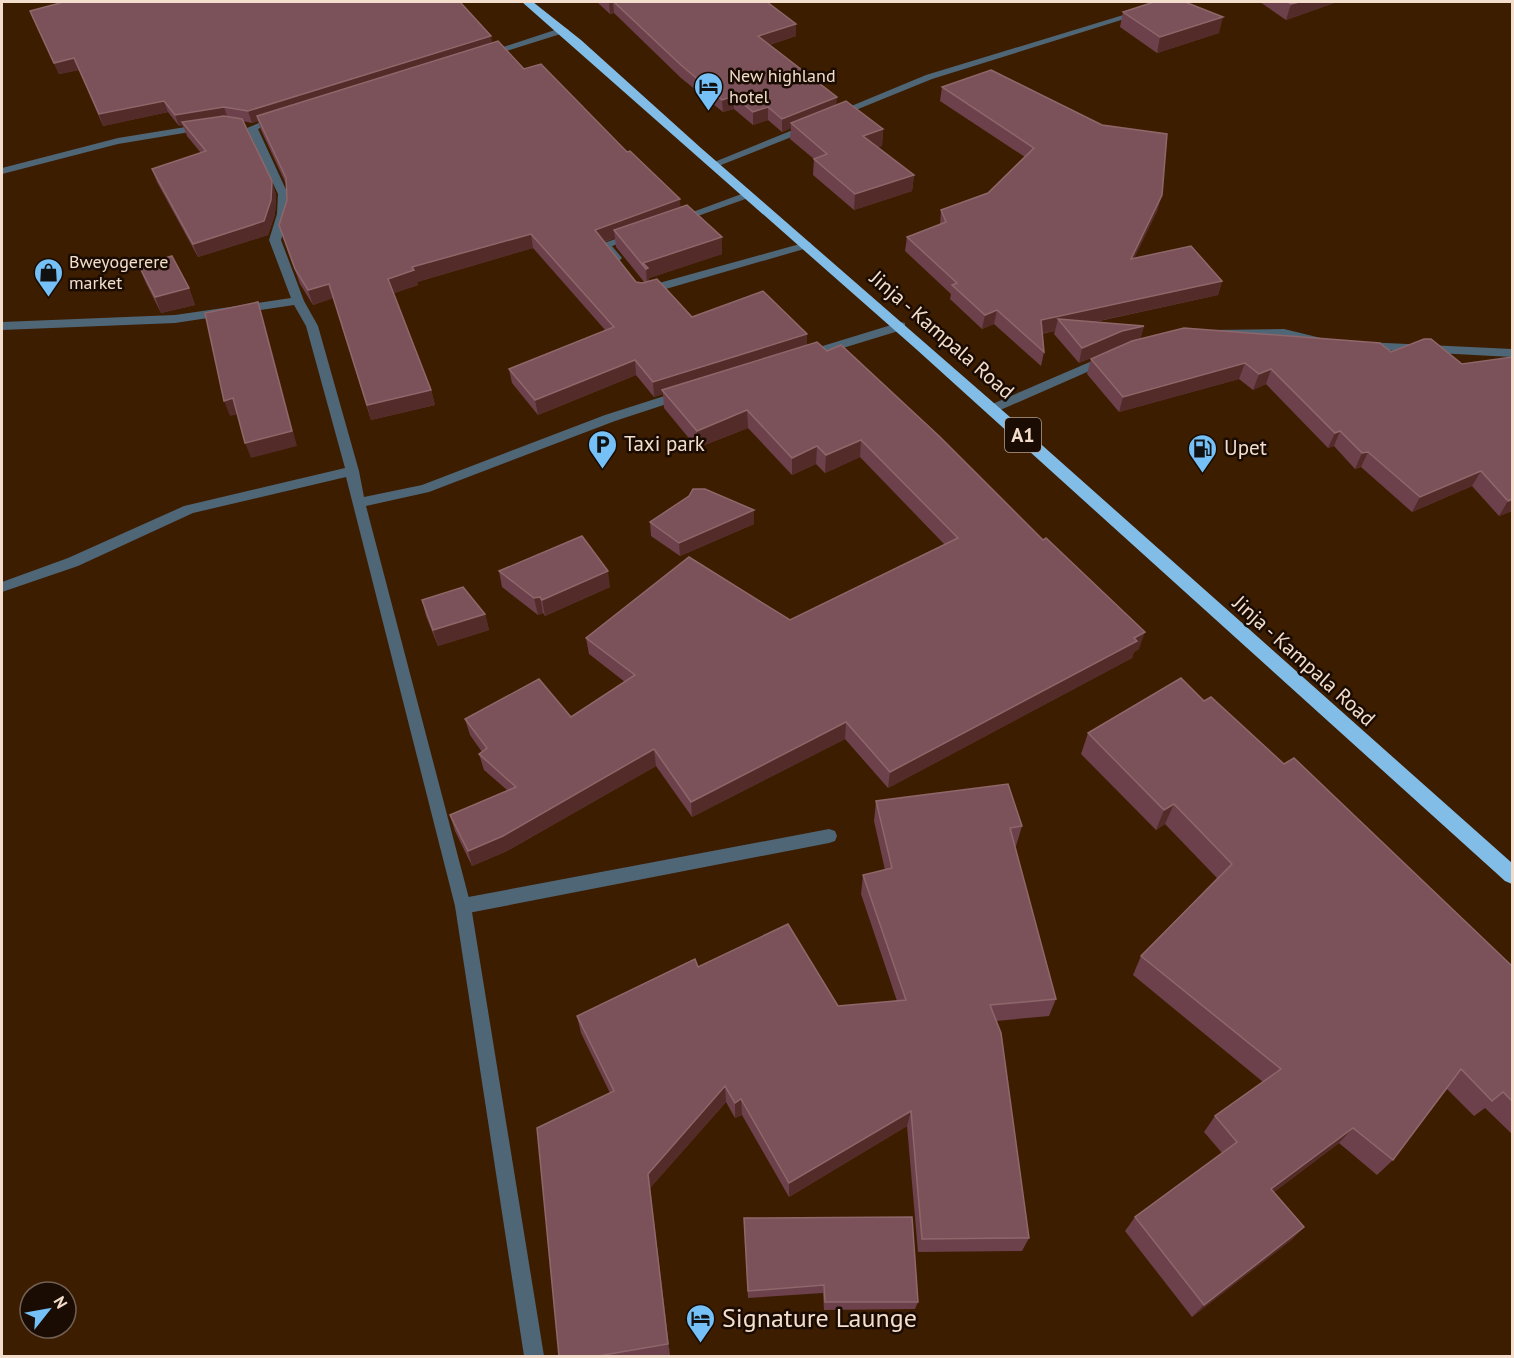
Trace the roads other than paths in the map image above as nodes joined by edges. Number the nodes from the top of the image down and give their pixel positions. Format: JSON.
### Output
{"nodes":[{"id":1,"x":527,"y":2,"type":"edge"},
{"id":2,"x":1174,"y":2,"type":"edge"},
{"id":3,"x":564,"y":30,"type":"junction"},
{"id":4,"x":474,"y":57,"type":"edge"},
{"id":5,"x":293,"y":113,"type":"edge"},
{"id":6,"x":219,"y":125,"type":"edge"},
{"id":7,"x":712,"y":165,"type":"junction"},
{"id":8,"x":2,"y":171,"type":"edge"},
{"id":9,"x":747,"y":195,"type":"junction"},
{"id":10,"x":807,"y":245,"type":"junction"},
{"id":11,"x":624,"y":268,"type":"edge"},
{"id":12,"x":637,"y":284,"type":"edge"},
{"id":13,"x":298,"y":301,"type":"junction"},
{"id":14,"x":3,"y":323,"type":"edge"},
{"id":15,"x":901,"y":326,"type":"junction"},
{"id":16,"x":1202,"y":335,"type":"edge"},
{"id":17,"x":1330,"y":344,"type":"edge"},
{"id":18,"x":1353,"y":345,"type":"edge"},
{"id":19,"x":1124,"y":351,"type":"edge"},
{"id":20,"x":1512,"y":353,"type":"edge"},
{"id":21,"x":789,"y":361,"type":"edge"},
{"id":22,"x":699,"y":390,"type":"edge"},
{"id":23,"x":994,"y":408,"type":"junction"},
{"id":24,"x":352,"y":471,"type":"junction"},
{"id":25,"x":358,"y":503,"type":"junction"},
{"id":26,"x":2,"y":586,"type":"edge"},
{"id":27,"x":829,"y":836,"type":"dead end"},
{"id":28,"x":1512,"y":875,"type":"edge"},
{"id":29,"x":463,"y":906,"type":"junction"},
{"id":30,"x":534,"y":1356,"type":"edge"}],
"edges":[{"from":1,"to":3,"type":"highway","name":"Jinja - Kampala Road","number":"A1"},
{"from":2,"to":7,"type":"street"},
{"from":3,"to":4,"type":"street"},
{"from":3,"to":7,"type":"highway","name":"Jinja - Kampala Road","number":"A1"},
{"from":5,"to":13,"type":"street"},
{"from":6,"to":8,"type":"street"},
{"from":7,"to":9,"type":"highway","name":"Jinja - Kampala Road","number":"A1"},
{"from":9,"to":10,"type":"highway","name":"Jinja - Kampala Road","number":"A1"},
{"from":9,"to":11,"type":"street"},
{"from":10,"to":12,"type":"street"},
{"from":10,"to":15,"type":"highway","name":"Jinja - Kampala Road","number":"A1"},
{"from":13,"to":14,"type":"street"},
{"from":13,"to":24,"type":"street"},
{"from":15,"to":21,"type":"street"},
{"from":15,"to":23,"type":"highway","name":"Jinja - Kampala Road","number":"A1"},
{"from":16,"to":17,"type":"street"},
{"from":18,"to":20,"type":"street"},
{"from":19,"to":23,"type":"street"},
{"from":22,"to":25,"type":"street"},
{"from":23,"to":28,"type":"highway","name":"Jinja - Kampala Road","number":"A1"},
{"from":24,"to":25,"type":"street"},
{"from":24,"to":26,"type":"street"},
{"from":25,"to":29,"type":"street"},
{"from":27,"to":29,"type":"street"},
{"from":29,"to":30,"type":"street"}]}
